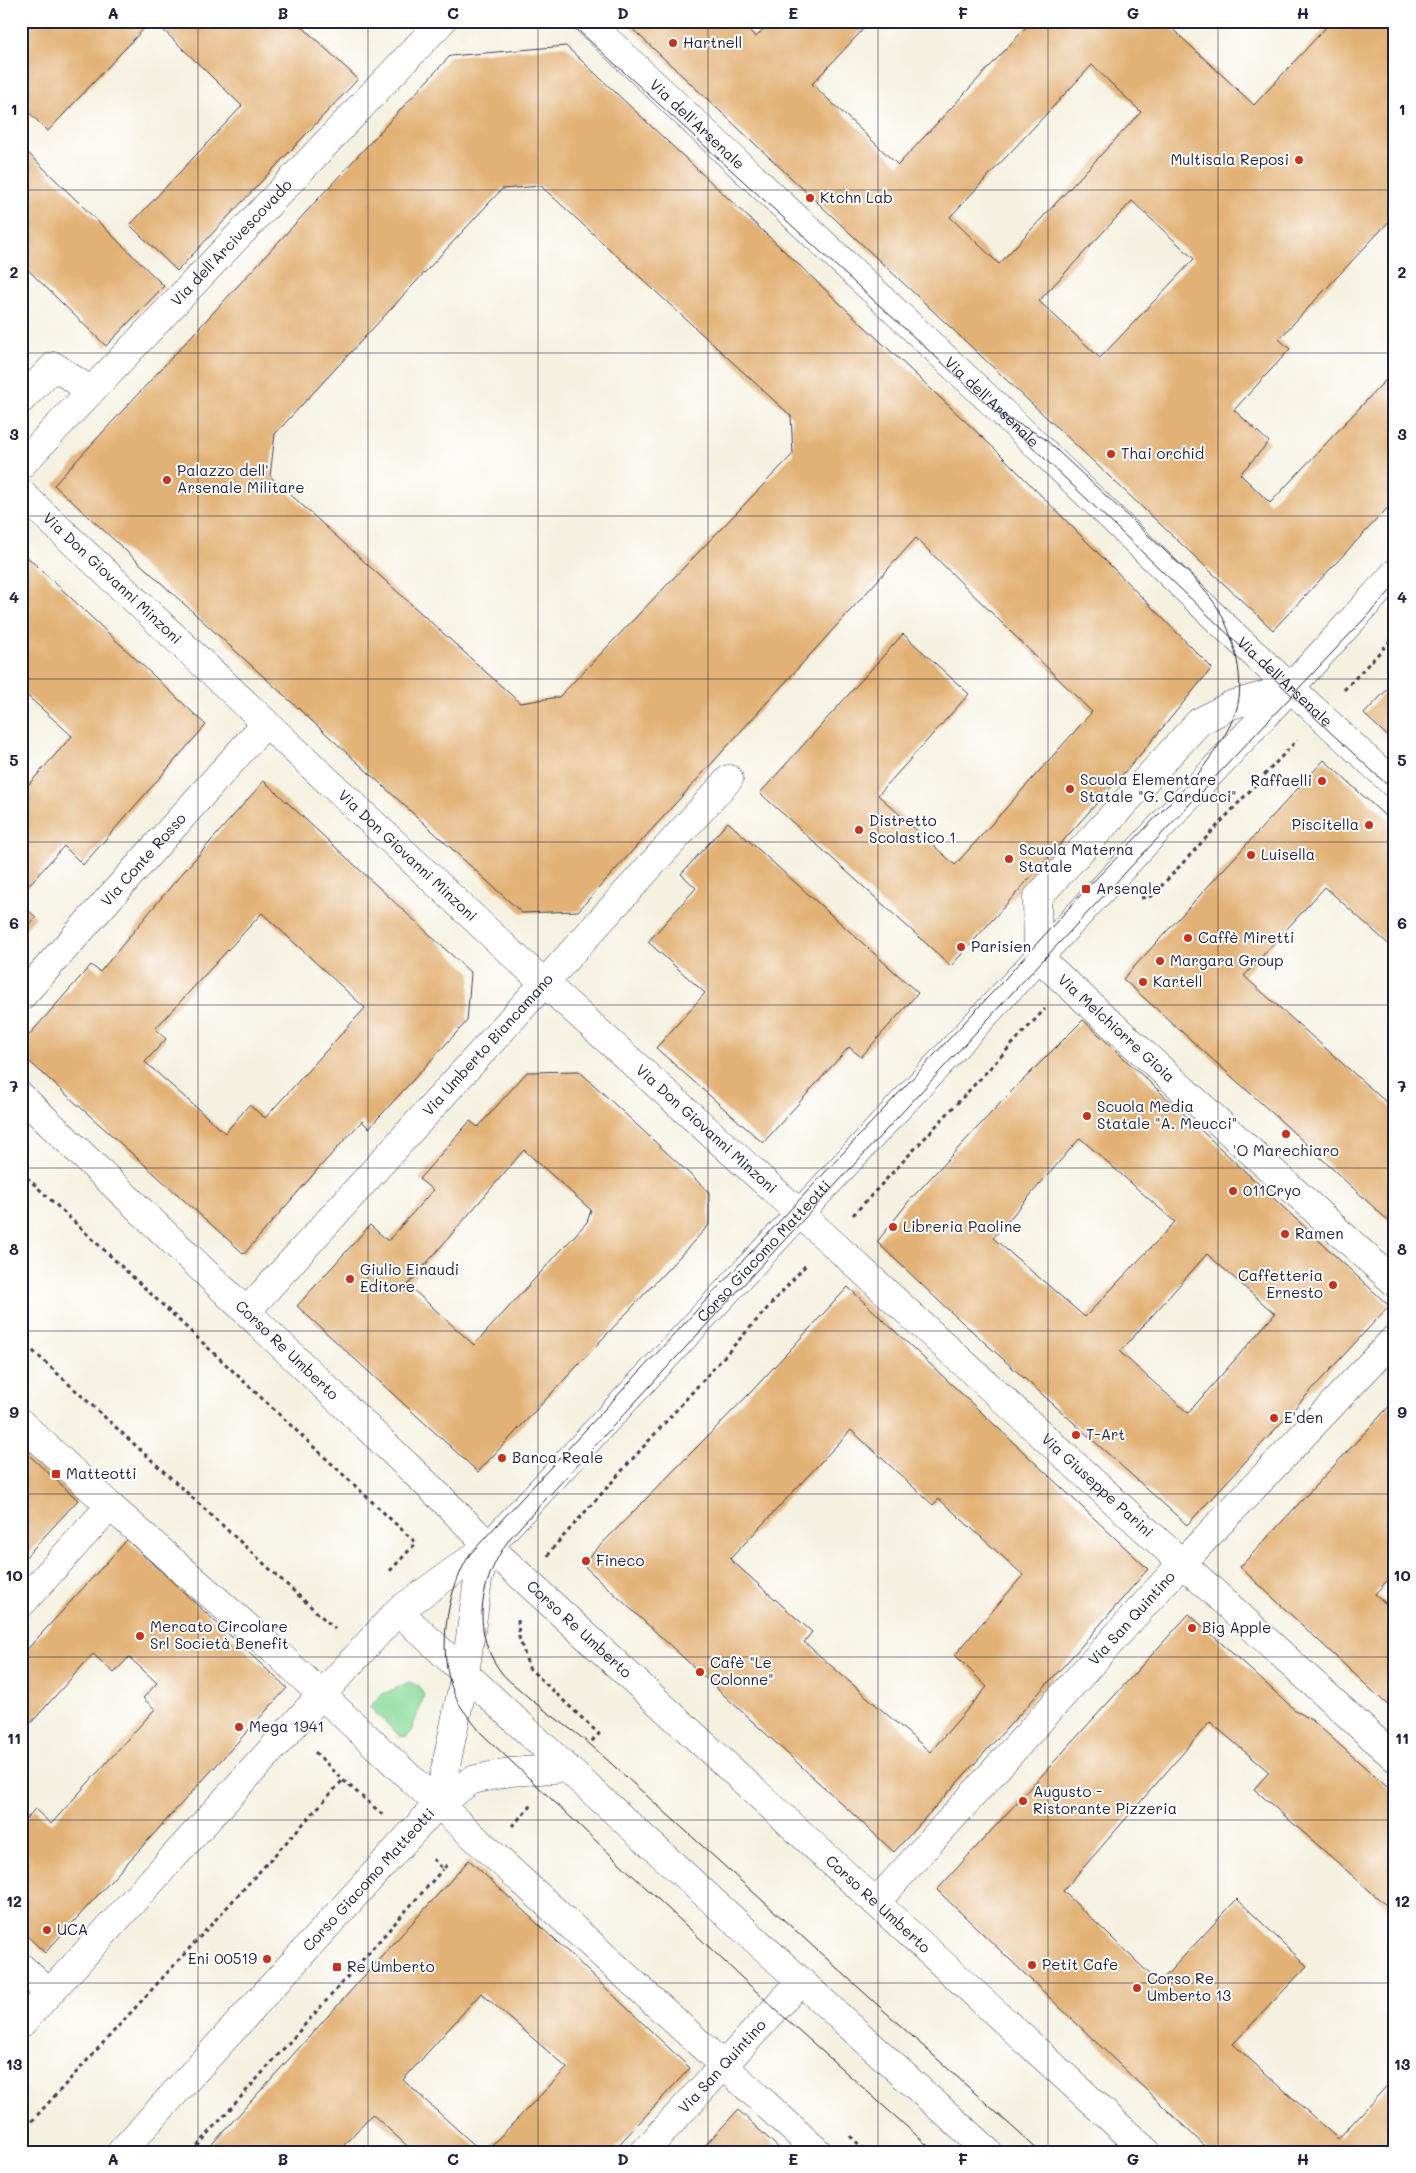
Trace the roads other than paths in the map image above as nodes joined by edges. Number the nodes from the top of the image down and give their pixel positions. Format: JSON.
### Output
{"nodes":[{"id":1,"x":442,"y":21,"type":"edge"},
{"id":2,"x":587,"y":21,"type":"edge"},
{"id":3,"x":91,"y":391,"type":"junction"},
{"id":4,"x":21,"y":400,"type":"edge"},
{"id":5,"x":21,"y":465,"type":"edge"},
{"id":6,"x":21,"y":493,"type":"edge"},
{"id":7,"x":1395,"y":573,"type":"edge"},
{"id":8,"x":1291,"y":687,"type":"junction"},
{"id":9,"x":265,"y":724,"type":"junction"},
{"id":10,"x":729,"y":779,"type":"dead end"},
{"id":11,"x":1395,"y":785,"type":"edge"},
{"id":12,"x":1038,"y":958,"type":"junction"},
{"id":13,"x":546,"y":982,"type":"junction"},
{"id":14,"x":21,"y":997,"type":"edge"},
{"id":15,"x":21,"y":1096,"type":"edge"},
{"id":16,"x":800,"y":1213,"type":"junction"},
{"id":17,"x":1395,"y":1283,"type":"edge"},
{"id":18,"x":248,"y":1311,"type":"junction"},
{"id":19,"x":1395,"y":1338,"type":"edge"},
{"id":20,"x":21,"y":1423,"type":"edge"},
{"id":21,"x":110,"y":1506,"type":"junction"},
{"id":22,"x":490,"y":1546,"type":"junction"},
{"id":23,"x":1182,"y":1563,"type":"junction"},
{"id":24,"x":21,"y":1604,"type":"edge"},
{"id":25,"x":398,"y":1611,"type":"junction"},
{"id":26,"x":465,"y":1674,"type":"junction"},
{"id":27,"x":321,"y":1694,"type":"junction"},
{"id":28,"x":1395,"y":1758,"type":"edge"},
{"id":29,"x":567,"y":1768,"type":"junction"},
{"id":30,"x":438,"y":1804,"type":"junction"},
{"id":31,"x":876,"y":1902,"type":"junction"},
{"id":32,"x":21,"y":1967,"type":"edge"},
{"id":33,"x":801,"y":1981,"type":"junction"},
{"id":34,"x":49,"y":1993,"type":"junction"},
{"id":35,"x":21,"y":2024,"type":"edge"},
{"id":36,"x":723,"y":2066,"type":"junction"},
{"id":37,"x":121,"y":2152,"type":"edge"},
{"id":38,"x":644,"y":2152,"type":"edge"},
{"id":39,"x":818,"y":2152,"type":"edge"},
{"id":40,"x":988,"y":2152,"type":"edge"},
{"id":41,"x":1147,"y":2152,"type":"edge"}],
"edges":[{"from":1,"to":3,"type":"street","name":"Via dell'Arcivescovado"},
{"from":2,"to":8,"type":"street","name":"Via dell'Arsenale"},
{"from":3,"to":4,"type":"street"},
{"from":3,"to":5,"type":"street","name":"Via dell'Arcivescovado"},
{"from":6,"to":9,"type":"street","name":"Via Don Giovanni Minzoni"},
{"from":7,"to":8,"type":"street","name":"Corso Giacomo Matteotti"},
{"from":8,"to":11,"type":"street","name":"Via dell'Arsenale"},
{"from":8,"to":12,"type":"street","name":"Corso Giacomo Matteotti"},
{"from":8,"to":12,"type":"street"},
{"from":9,"to":13,"type":"street","name":"Via Don Giovanni Minzoni"},
{"from":9,"to":14,"type":"street","name":"Via Conte Rosso"},
{"from":10,"to":13,"type":"street","name":"Via Umberto Biancamano"},
{"from":12,"to":16,"type":"street","name":"Corso Giacomo Matteotti"},
{"from":12,"to":17,"type":"street","name":"Via Melchiorre Gioia"},
{"from":13,"to":16,"type":"street","name":"Via Don Giovanni Minzoni"},
{"from":13,"to":18,"type":"street","name":"Via Umberto Biancamano"},
{"from":15,"to":18,"type":"street","name":"Corso Re Umberto"},
{"from":16,"to":22,"type":"street","name":"Corso Giacomo Matteotti"},
{"from":16,"to":23,"type":"street","name":"Via Giuseppe Parini"},
{"from":18,"to":22,"type":"street","name":"Corso Re Umberto"},
{"from":19,"to":23,"type":"street","name":"Via San Quintino"},
{"from":20,"to":21,"type":"street"},
{"from":21,"to":24,"type":"street"},
{"from":21,"to":27,"type":"street"},
{"from":22,"to":25,"type":"street","name":"Corso Giacomo Matteotti"},
{"from":22,"to":26,"type":"street","name":"Corso Giacomo Matteotti"},
{"from":22,"to":31,"type":"street","name":"Corso Re Umberto"},
{"from":23,"to":28,"type":"street","name":"Via Giuseppe Parini"},
{"from":23,"to":31,"type":"street","name":"Via San Quintino"},
{"from":25,"to":26,"type":"street"},
{"from":25,"to":27,"type":"street","name":"Corso Giacomo Matteotti"},
{"from":26,"to":29,"type":"street"},
{"from":26,"to":30,"type":"street","name":"Corso Giacomo Matteotti"},
{"from":27,"to":30,"type":"street"},
{"from":27,"to":34,"type":"street","name":"Corso Giacomo Matteotti"},
{"from":29,"to":30,"type":"street"},
{"from":29,"to":33,"type":"street"},
{"from":30,"to":36,"type":"street"},
{"from":30,"to":37,"type":"street","name":"Corso Giacomo Matteotti"},
{"from":31,"to":41,"type":"street","name":"Corso Re Umberto"},
{"from":32,"to":34,"type":"street"},
{"from":33,"to":36,"type":"street","name":"Via San Quintino"},
{"from":33,"to":40,"type":"street"},
{"from":34,"to":35,"type":"street","name":"Corso Giacomo Matteotti"},
{"from":36,"to":38,"type":"street","name":"Via San Quintino"},
{"from":36,"to":39,"type":"street"}]}
